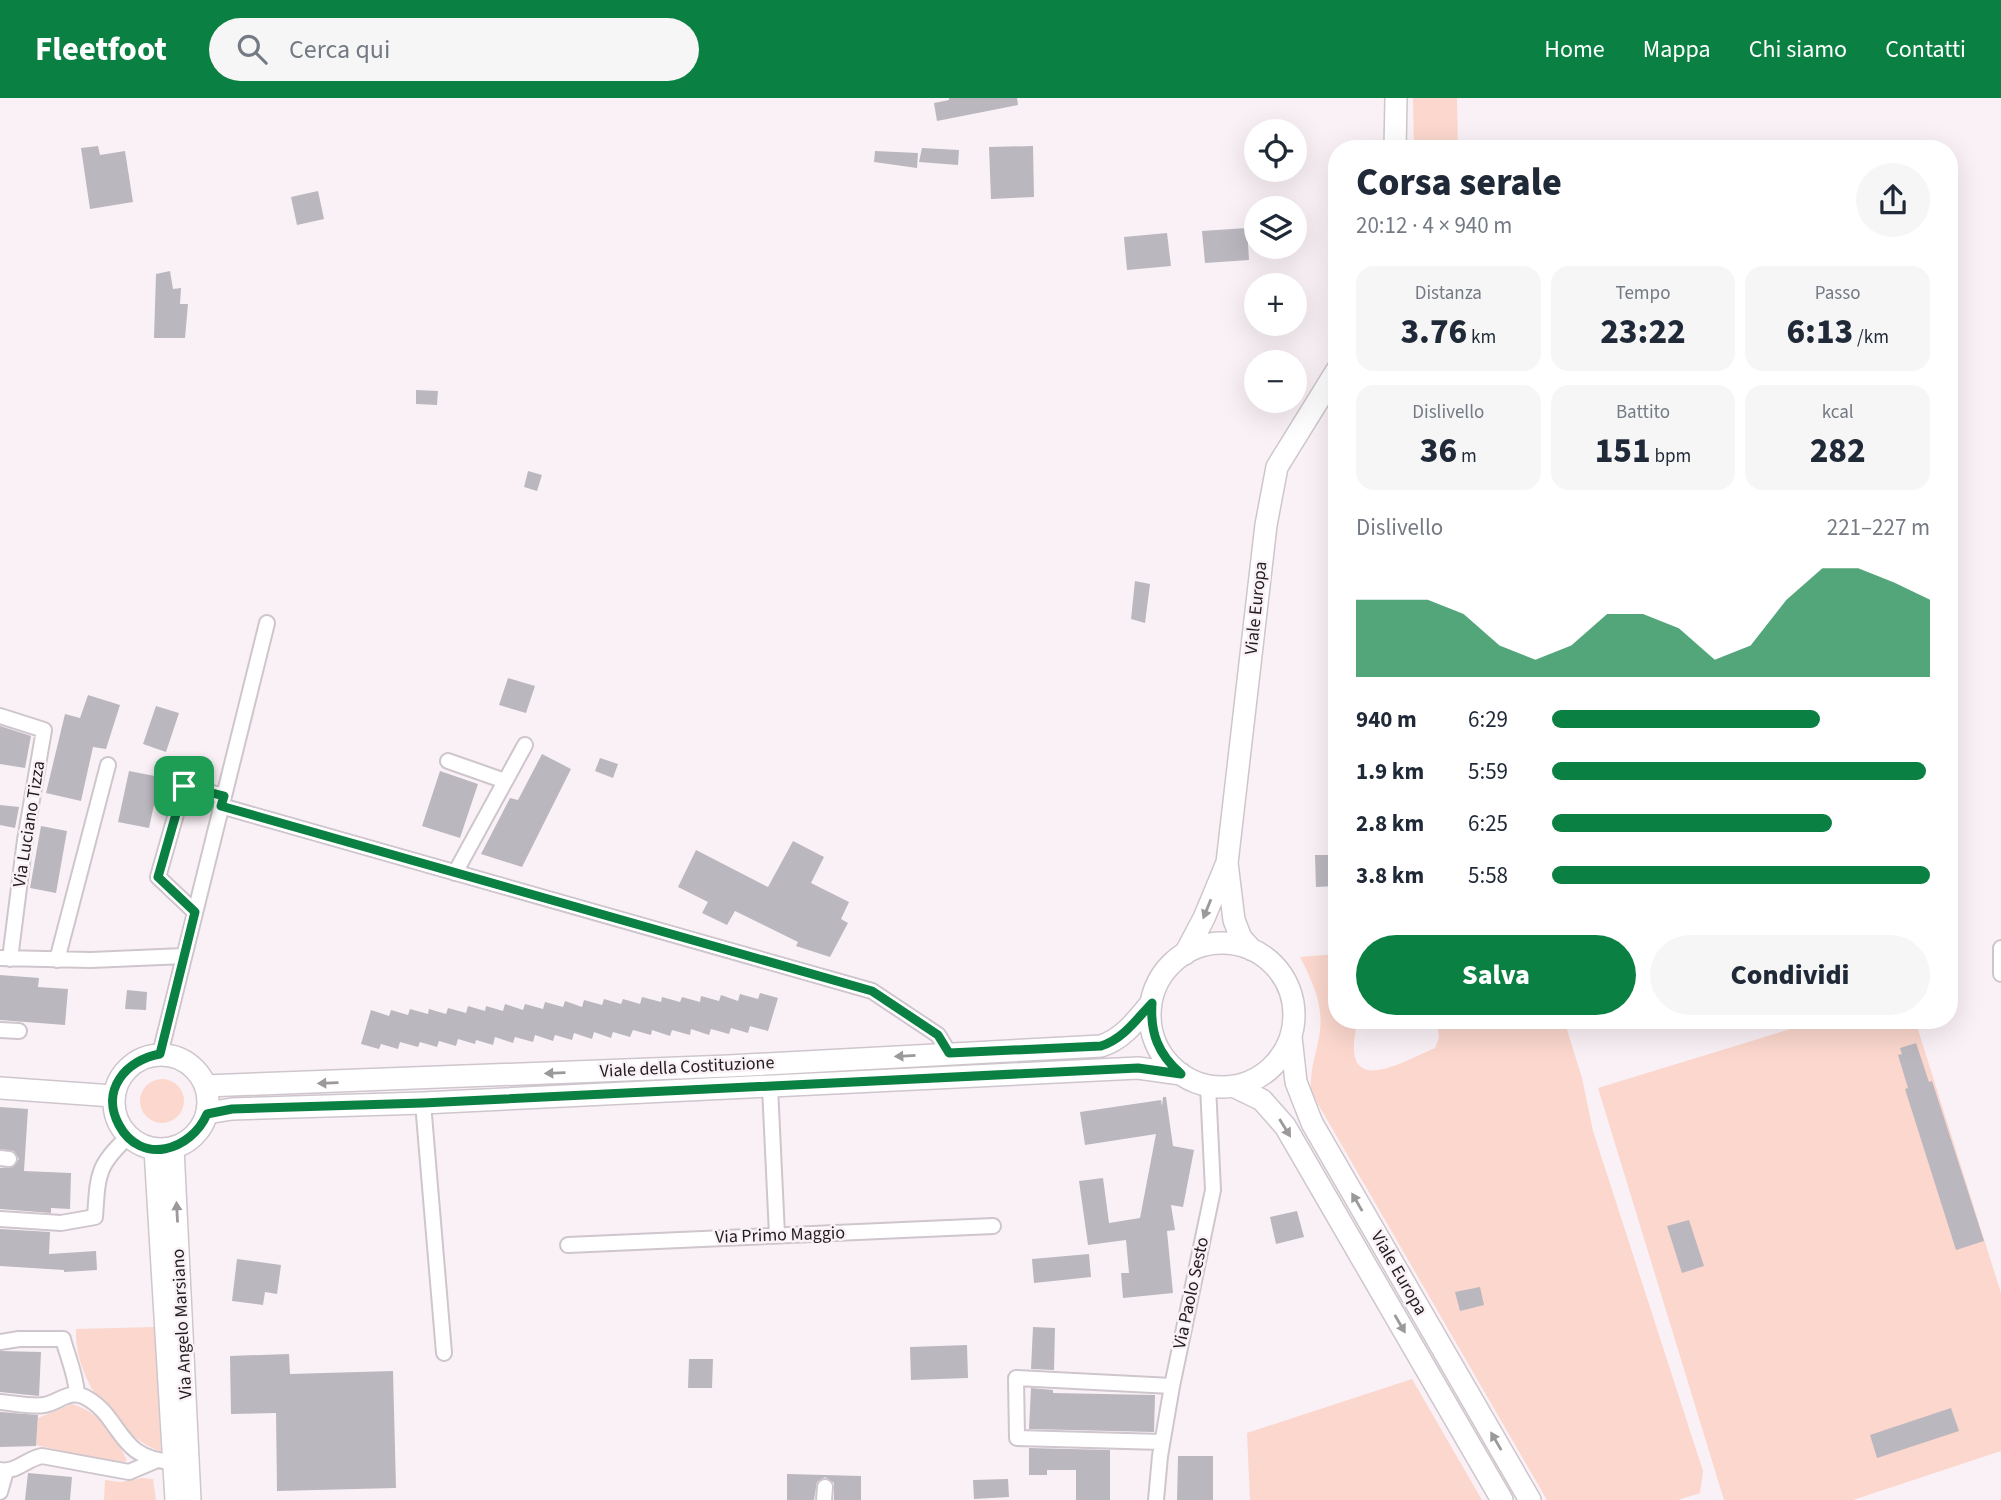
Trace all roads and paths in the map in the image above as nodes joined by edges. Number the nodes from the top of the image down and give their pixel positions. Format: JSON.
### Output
{"nodes":[{"id":1,"x":1396,"y":98,"type":"edge"},
{"id":2,"x":1395,"y":140,"type":"edge"},
{"id":3,"x":1328,"y":385,"type":"edge"},
{"id":4,"x":267,"y":623,"type":"dead end"},
{"id":5,"x":0,"y":716,"type":"edge"},
{"id":6,"x":525,"y":745,"type":"dead end"},
{"id":7,"x":449,"y":761,"type":"dead end"},
{"id":8,"x":108,"y":765,"type":"dead end"},
{"id":9,"x":505,"y":780,"type":"junction"},
{"id":10,"x":223,"y":801,"type":"junction"},
{"id":11,"x":1227,"y":863,"type":"junction"},
{"id":12,"x":455,"y":873,"type":"junction"},
{"id":13,"x":195,"y":912,"type":"junction"},
{"id":14,"x":2001,"y":948,"type":"edge"},
{"id":15,"x":1252,"y":950,"type":"junction"},
{"id":16,"x":1185,"y":954,"type":"junction"},
{"id":17,"x":184,"y":956,"type":"junction"},
{"id":18,"x":5,"y":958,"type":"edge"},
{"id":19,"x":57,"y":960,"type":"junction"},
{"id":20,"x":2001,"y":974,"type":"edge"},
{"id":21,"x":1152,"y":1003,"type":"junction"},
{"id":22,"x":0,"y":1030,"type":"edge"},
{"id":23,"x":19,"y":1031,"type":"dead end"},
{"id":24,"x":1291,"y":1037,"type":"junction"},
{"id":25,"x":949,"y":1053,"type":"junction"},
{"id":26,"x":160,"y":1054,"type":"junction"},
{"id":27,"x":1181,"y":1074,"type":"junction"},
{"id":28,"x":205,"y":1086,"type":"junction"},
{"id":29,"x":1208,"y":1086,"type":"junction"},
{"id":30,"x":1233,"y":1086,"type":"junction"},
{"id":31,"x":770,"y":1087,"type":"junction"},
{"id":32,"x":0,"y":1088,"type":"edge"},
{"id":33,"x":113,"y":1096,"type":"junction"},
{"id":34,"x":423,"y":1103,"type":"junction"},
{"id":35,"x":207,"y":1114,"type":"junction"},
{"id":36,"x":128,"y":1137,"type":"junction"},
{"id":37,"x":164,"y":1148,"type":"junction"},
{"id":38,"x":0,"y":1219,"type":"edge"},
{"id":39,"x":993,"y":1226,"type":"dead end"},
{"id":40,"x":777,"y":1235,"type":"junction"},
{"id":41,"x":568,"y":1245,"type":"dead end"},
{"id":42,"x":0,"y":1342,"type":"edge"},
{"id":43,"x":444,"y":1353,"type":"dead end"},
{"id":44,"x":1171,"y":1386,"type":"junction"},
{"id":45,"x":77,"y":1394,"type":"junction"},
{"id":46,"x":0,"y":1402,"type":"edge"},
{"id":47,"x":1162,"y":1442,"type":"junction"},
{"id":48,"x":164,"y":1462,"type":"junction"},
{"id":49,"x":3,"y":1471,"type":"edge"},
{"id":50,"x":0,"y":1492,"type":"edge"},
{"id":51,"x":176,"y":1500,"type":"edge"},
{"id":52,"x":190,"y":1500,"type":"edge"},
{"id":53,"x":1156,"y":1500,"type":"edge"},
{"id":54,"x":1502,"y":1500,"type":"edge"},
{"id":55,"x":1530,"y":1500,"type":"edge"}],
"edges":[{"from":1,"to":2,"type":"street"},
{"from":3,"to":11,"type":"street","name":"Viale Europa"},
{"from":4,"to":10,"type":"street"},
{"from":5,"to":18,"type":"street","name":"Via Luciano Tizza"},
{"from":6,"to":9,"type":"street"},
{"from":7,"to":9,"type":"street"},
{"from":8,"to":19,"type":"street"},
{"from":9,"to":12,"type":"street"},
{"from":10,"to":12,"type":"street"},
{"from":10,"to":13,"type":"street"},
{"from":10,"to":13,"type":"street"},
{"from":11,"to":15,"type":"street","name":"Viale Europa"},
{"from":11,"to":16,"type":"street","name":"Viale Europa","one_way":true},
{"from":12,"to":25,"type":"street"},
{"from":13,"to":17,"type":"street"},
{"from":14,"to":20,"type":"street"},
{"from":15,"to":16,"type":"street"},
{"from":15,"to":24,"type":"street"},
{"from":16,"to":21,"type":"street"},
{"from":17,"to":19,"type":"street"},
{"from":17,"to":26,"type":"street"},
{"from":18,"to":19,"type":"street"},
{"from":21,"to":25,"type":"street","name":"Viale della Costituzione"},
{"from":21,"to":27,"type":"street"},
{"from":22,"to":23,"type":"street"},
{"from":24,"to":30,"type":"street"},
{"from":55,"to":24,"type":"street","name":"Viale Europa","one_way":true},
{"from":25,"to":28,"type":"street","name":"Viale della Costituzione","one_way":true},
{"from":26,"to":28,"type":"street"},
{"from":26,"to":33,"type":"street"},
{"from":27,"to":29,"type":"street"},
{"from":27,"to":31,"type":"street","name":"Viale della Costituzione"},
{"from":28,"to":35,"type":"street"},
{"from":29,"to":30,"type":"street"},
{"from":29,"to":44,"type":"street","name":"Via Paolo Sesto"},
{"from":30,"to":54,"type":"street","name":"Viale Europa","one_way":true},
{"from":31,"to":34,"type":"street","name":"Viale della Costituzione"},
{"from":31,"to":40,"type":"street"},
{"from":32,"to":33,"type":"street"},
{"from":33,"to":36,"type":"street"},
{"from":34,"to":35,"type":"street","name":"Viale della Costituzione"},
{"from":34,"to":43,"type":"street"},
{"from":35,"to":37,"type":"street"},
{"from":36,"to":37,"type":"street"},
{"from":36,"to":38,"type":"street"},
{"from":37,"to":48,"type":"street","name":"Via Angelo Marsiano"},
{"from":52,"to":37,"type":"street","name":"Via Angelo Marsiano","one_way":true},
{"from":39,"to":40,"type":"street","name":"Via Primo Maggio"},
{"from":40,"to":41,"type":"street","name":"Via Primo Maggio"},
{"from":42,"to":45,"type":"street"},
{"from":44,"to":47,"type":"street","name":"Via Paolo Sesto"},
{"from":44,"to":47,"type":"street"},
{"from":45,"to":46,"type":"street"},
{"from":45,"to":48,"type":"street"},
{"from":47,"to":53,"type":"street","name":"Via Paolo Sesto"},
{"from":48,"to":49,"type":"street"},
{"from":48,"to":51,"type":"street","name":"Via Angelo Marsiano"},
{"from":49,"to":50,"type":"street"}]}
